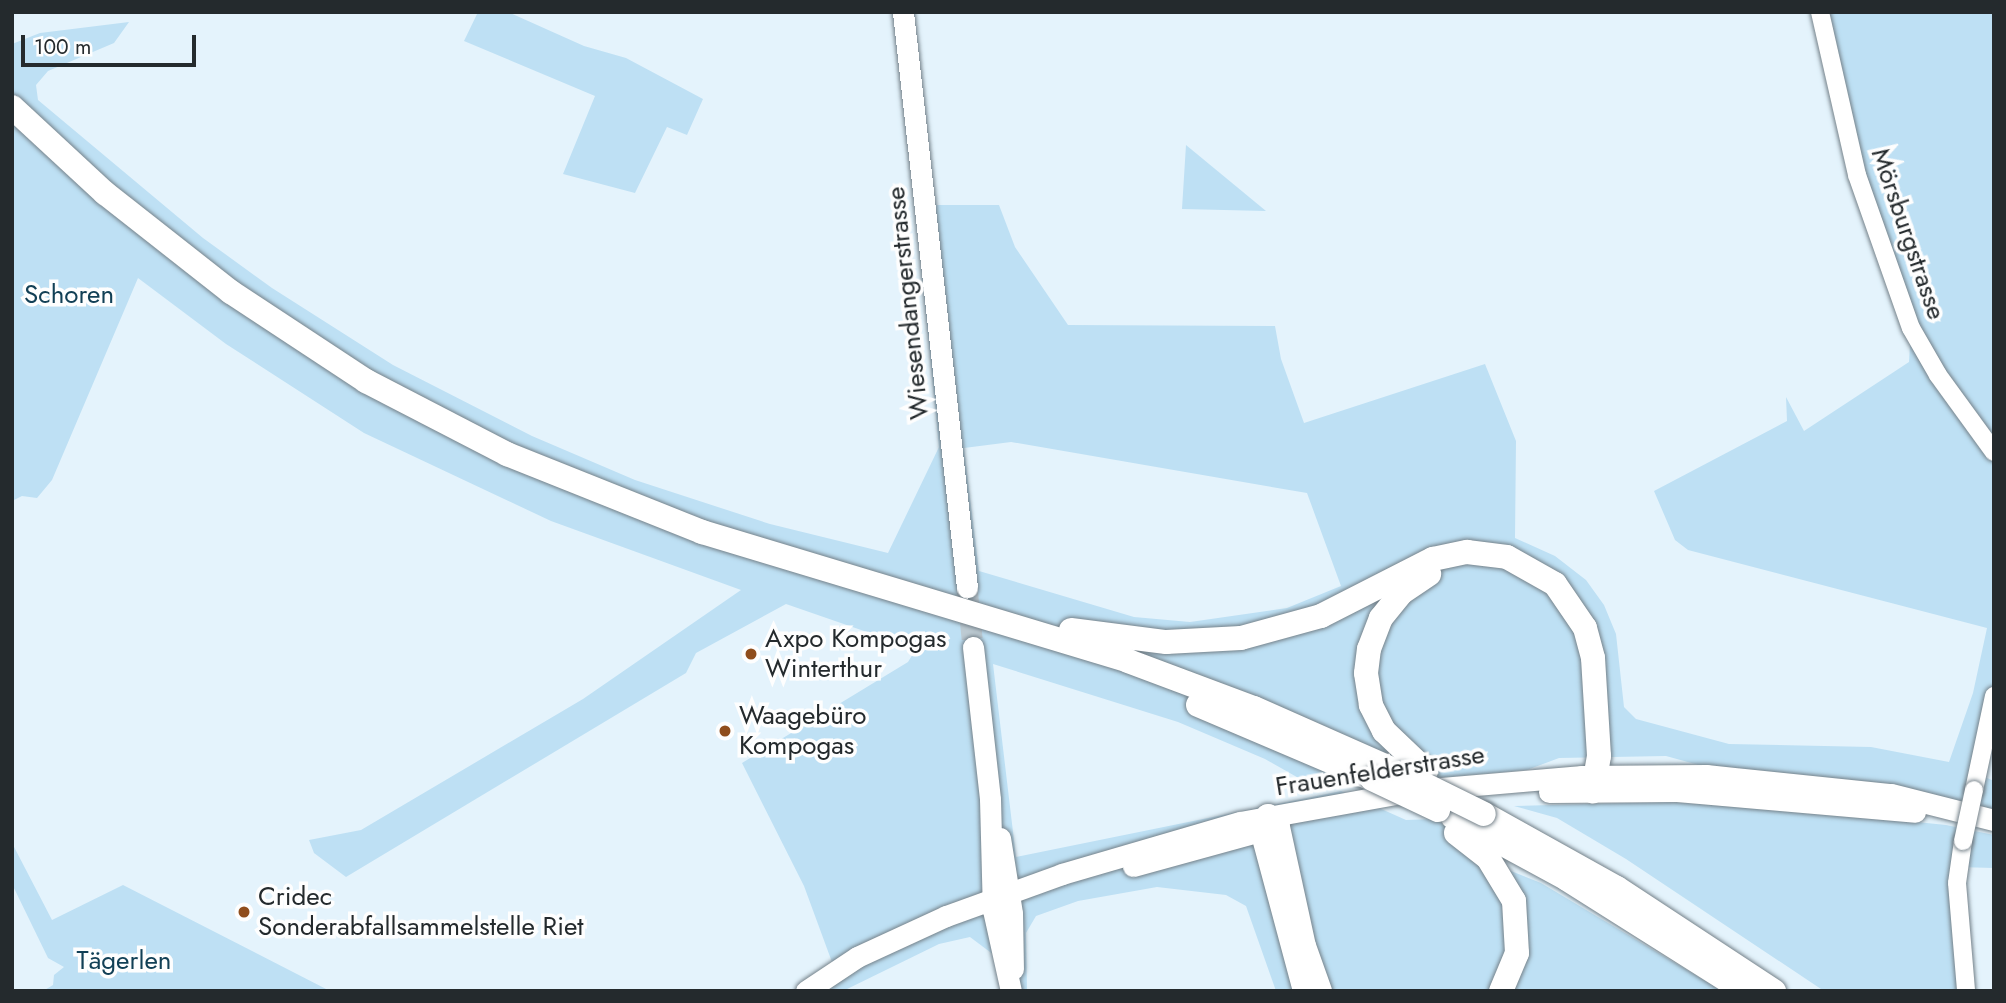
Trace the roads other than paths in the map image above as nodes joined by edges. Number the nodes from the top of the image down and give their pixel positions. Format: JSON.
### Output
{"nodes":[{"id":1,"x":904,"y":12,"type":"edge"},
{"id":2,"x":1820,"y":12,"type":"edge"},
{"id":3,"x":12,"y":107,"type":"edge"},
{"id":4,"x":12,"y":130,"type":"edge"},
{"id":5,"x":1994,"y":452,"type":"edge"},
{"id":6,"x":967,"y":587,"type":"tunnel mouth"},
{"id":7,"x":983,"y":615,"type":"junction"},
{"id":8,"x":973,"y":647,"type":"tunnel mouth"},
{"id":9,"x":1994,"y":696,"type":"edge"},
{"id":10,"x":1415,"y":772,"type":"junction"},
{"id":11,"x":1591,"y":781,"type":"junction"},
{"id":12,"x":1444,"y":818,"type":"junction"},
{"id":13,"x":1994,"y":820,"type":"edge"},
{"id":14,"x":1269,"y":825,"type":"junction"},
{"id":15,"x":1002,"y":901,"type":"junction"},
{"id":16,"x":1010,"y":986,"type":"edge"},
{"id":17,"x":806,"y":991,"type":"edge"},
{"id":18,"x":1305,"y":991,"type":"edge"},
{"id":19,"x":1320,"y":991,"type":"edge"},
{"id":20,"x":1501,"y":991,"type":"edge"},
{"id":21,"x":1744,"y":991,"type":"edge"},
{"id":22,"x":1774,"y":991,"type":"edge"},
{"id":23,"x":1966,"y":991,"type":"edge"}],
"edges":[{"from":1,"to":6,"type":"main road","name":"Wiesendangerstrasse"},
{"from":2,"to":5,"type":"street","name":"Mörsburgstrasse"},
{"from":3,"to":7,"type":"highway"},
{"from":4,"to":12,"type":"highway","bridge":true},
{"from":7,"to":10,"type":"highway"},
{"from":7,"to":11,"type":"highway"},
{"from":8,"to":15,"type":"main road"},
{"from":9,"to":23,"type":"street","bridge":true},
{"from":10,"to":11,"type":"highway"},
{"from":10,"to":22,"type":"highway","bridge":true},
{"from":11,"to":13,"type":"main road","name":"Frauenfelderstrasse"},
{"from":11,"to":14,"type":"main road","name":"Frauenfelderstrasse"},
{"from":12,"to":20,"type":"highway"},
{"from":12,"to":21,"type":"highway"},
{"from":14,"to":15,"type":"main road","name":"Frauenfelderstrasse"},
{"from":14,"to":18,"type":"highway"},
{"from":14,"to":19,"type":"highway"},
{"from":15,"to":16,"type":"main road"},
{"from":15,"to":17,"type":"main road","name":"Frauenfelderstrasse"}]}
